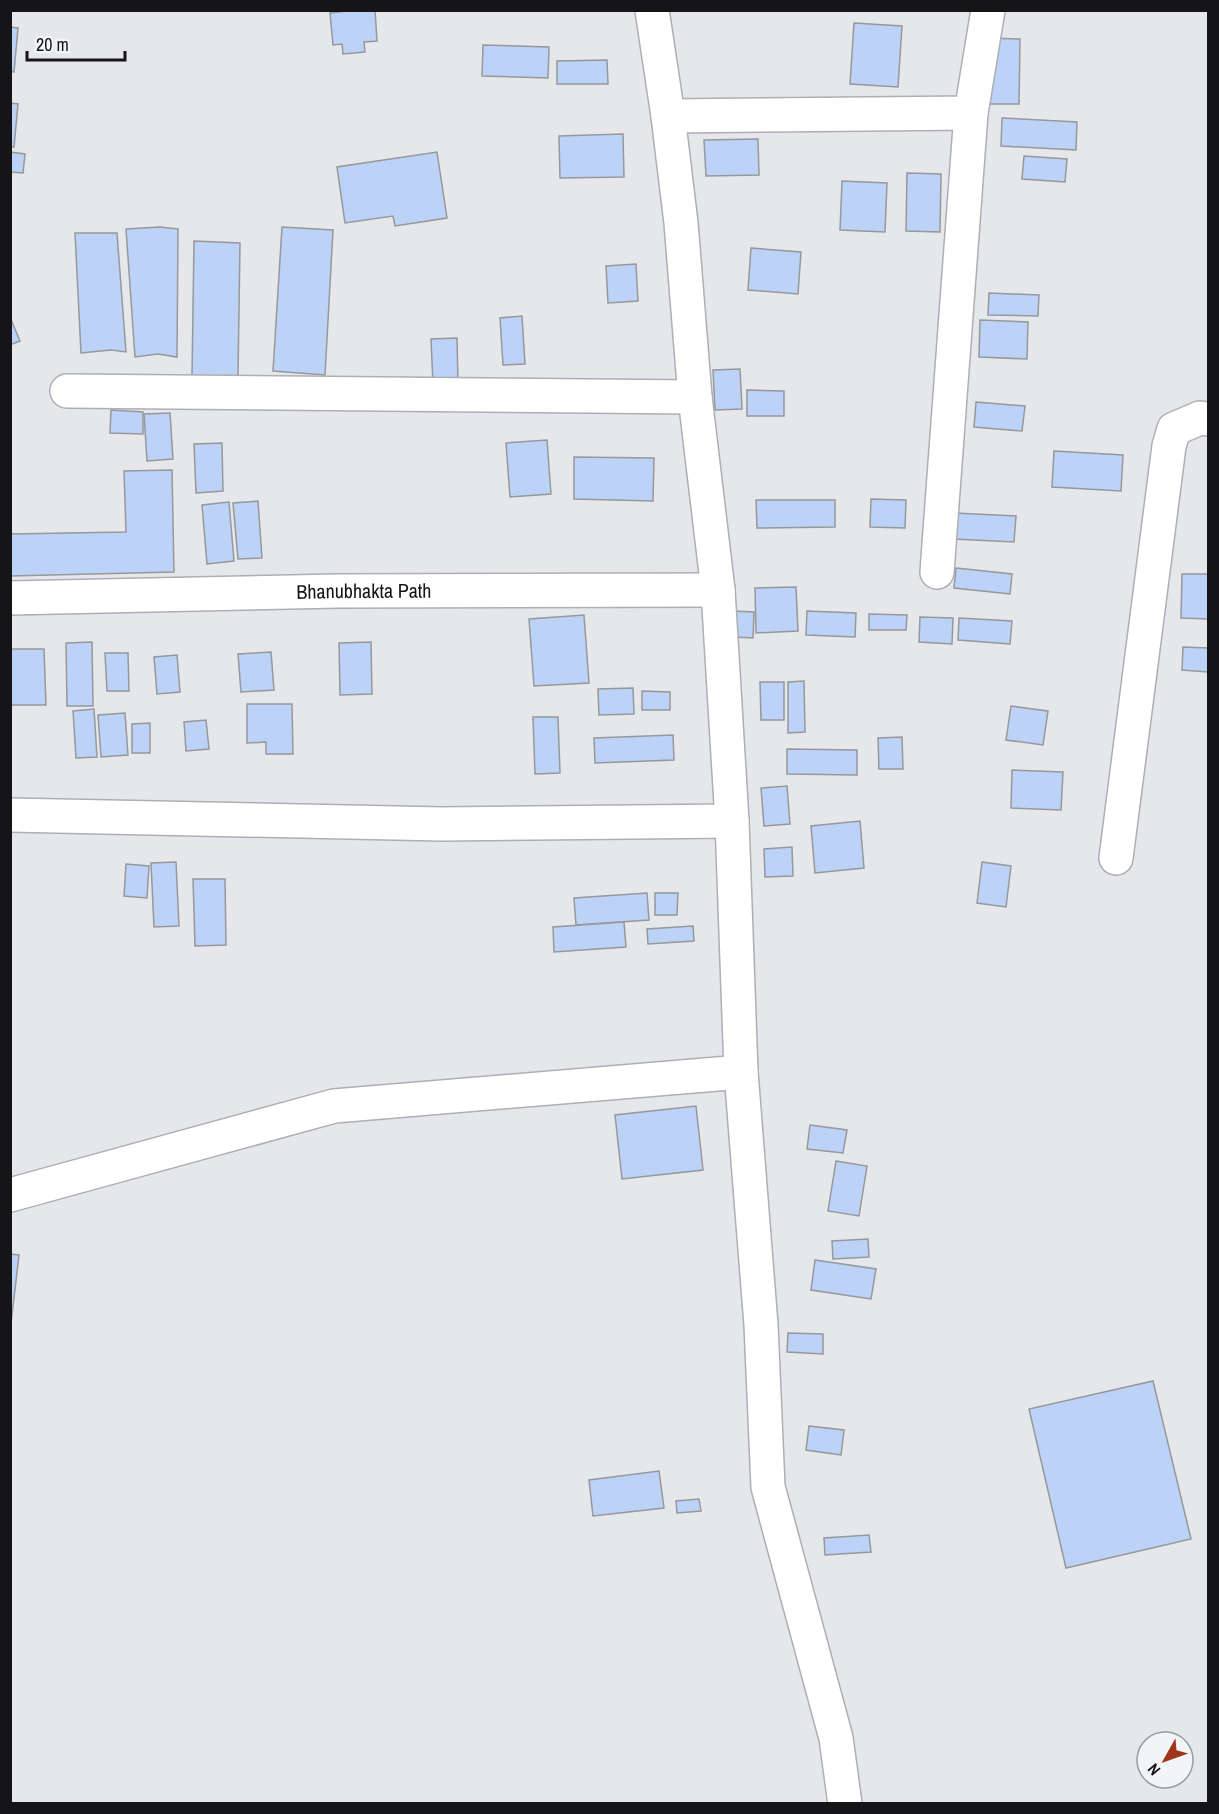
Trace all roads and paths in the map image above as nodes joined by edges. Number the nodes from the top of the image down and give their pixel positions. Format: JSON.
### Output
{"nodes":[{"id":1,"x":652,"y":10,"type":"edge"},
{"id":2,"x":988,"y":10,"type":"edge"},
{"id":3,"x":971,"y":113,"type":"junction"},
{"id":4,"x":668,"y":116,"type":"junction"},
{"id":5,"x":67,"y":392,"type":"dead end"},
{"id":6,"x":695,"y":397,"type":"junction"},
{"id":7,"x":1209,"y":419,"type":"edge"},
{"id":8,"x":937,"y":572,"type":"dead end"},
{"id":9,"x":718,"y":590,"type":"junction"},
{"id":10,"x":10,"y":598,"type":"edge"},
{"id":11,"x":10,"y":815,"type":"edge"},
{"id":12,"x":732,"y":821,"type":"junction"},
{"id":13,"x":1116,"y":858,"type":"dead end"},
{"id":14,"x":741,"y":1072,"type":"junction"},
{"id":15,"x":10,"y":1195,"type":"edge"},
{"id":16,"x":845,"y":1803,"type":"edge"}],
"edges":[{"from":1,"to":4,"type":"street"},
{"from":2,"to":3,"type":"street"},
{"from":3,"to":4,"type":"street"},
{"from":3,"to":8,"type":"street"},
{"from":4,"to":6,"type":"street"},
{"from":5,"to":6,"type":"street"},
{"from":6,"to":9,"type":"street"},
{"from":7,"to":13,"type":"street"},
{"from":9,"to":10,"type":"street","name":"Bhanubhakta Path"},
{"from":9,"to":12,"type":"street"},
{"from":11,"to":12,"type":"street"},
{"from":12,"to":14,"type":"street"},
{"from":14,"to":15,"type":"street"},
{"from":14,"to":16,"type":"street"}]}
